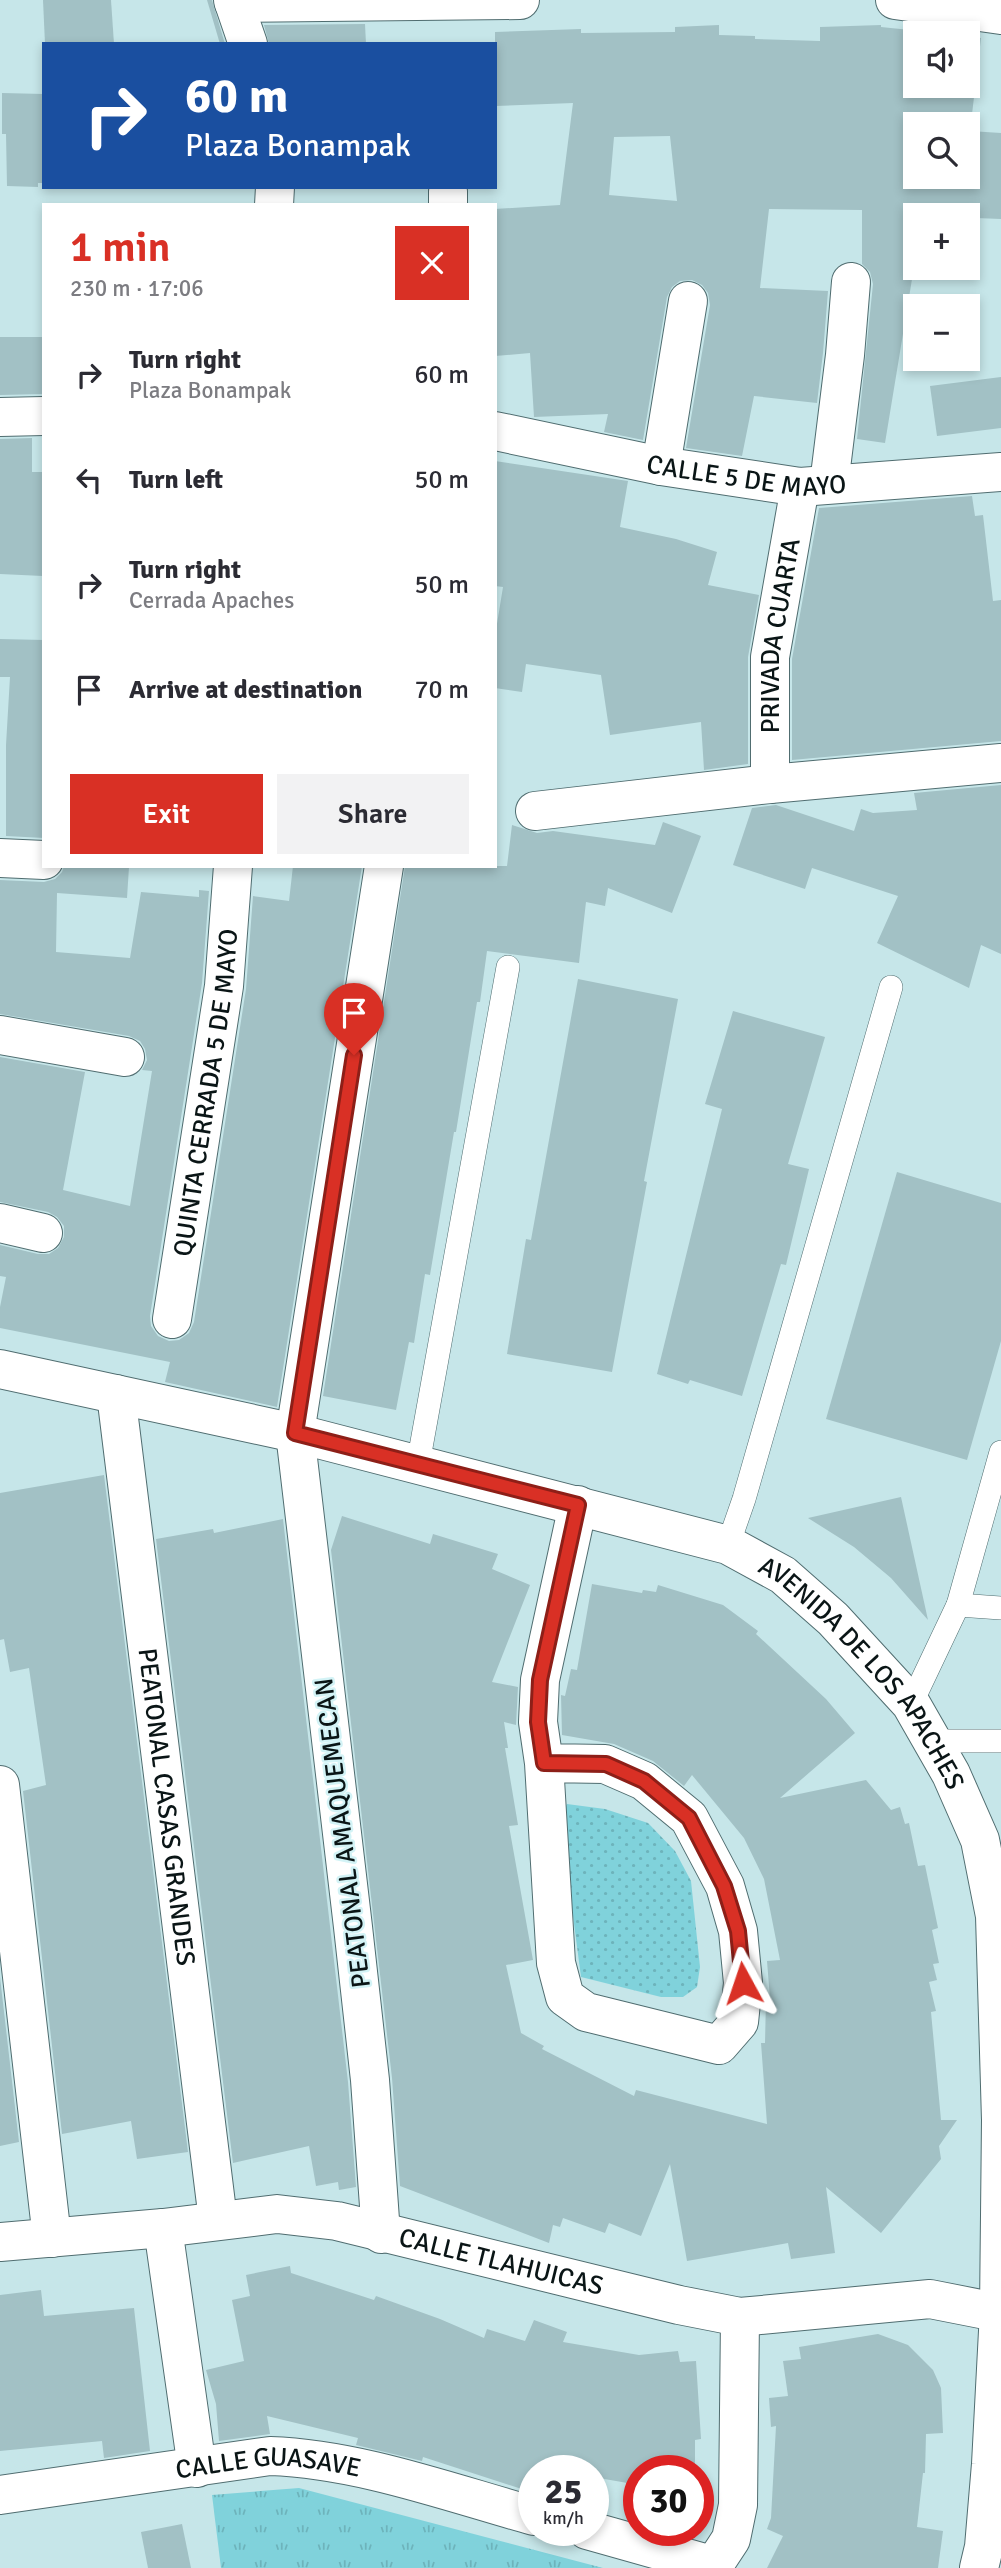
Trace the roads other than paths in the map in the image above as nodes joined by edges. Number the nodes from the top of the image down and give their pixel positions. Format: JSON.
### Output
{"nodes":[{"id":1,"x":520,"y":0,"type":"edge"},
{"id":2,"x":895,"y":0,"type":"edge"},
{"id":3,"x":234,"y":1,"type":"edge"},
{"id":4,"x":1001,"y":15,"type":"edge"},
{"id":5,"x":247,"y":42,"type":"edge"},
{"id":6,"x":850,"y":282,"type":"dead end"},
{"id":7,"x":688,"y":302,"type":"dead end"},
{"id":8,"x":42,"y":416,"type":"edge"},
{"id":9,"x":0,"y":417,"type":"edge"},
{"id":10,"x":497,"y":431,"type":"edge"},
{"id":11,"x":661,"y":466,"type":"junction"},
{"id":12,"x":1001,"y":472,"type":"edge"},
{"id":13,"x":815,"y":485,"type":"junction"},
{"id":14,"x":1001,"y":763,"type":"edge"},
{"id":15,"x":770,"y":784,"type":"junction"},
{"id":16,"x":535,"y":811,"type":"dead end"},
{"id":17,"x":0,"y":858,"type":"edge"},
{"id":18,"x":42,"y":860,"type":"edge"},
{"id":19,"x":233,"y":868,"type":"edge"},
{"id":20,"x":384,"y":868,"type":"edge"},
{"id":21,"x":508,"y":967,"type":"dead end"},
{"id":22,"x":891,"y":987,"type":"dead end"},
{"id":23,"x":0,"y":1035,"type":"edge"},
{"id":24,"x":125,"y":1057,"type":"dead end"},
{"id":25,"x":0,"y":1223,"type":"edge"},
{"id":26,"x":43,"y":1233,"type":"dead end"},
{"id":27,"x":172,"y":1319,"type":"dead end"},
{"id":28,"x":0,"y":1369,"type":"edge"},
{"id":29,"x":116,"y":1394,"type":"junction"},
{"id":30,"x":295,"y":1433,"type":"junction"},
{"id":31,"x":1001,"y":1452,"type":"edge"},
{"id":32,"x":418,"y":1464,"type":"junction"},
{"id":33,"x":578,"y":1505,"type":"junction"},
{"id":34,"x":728,"y":1545,"type":"junction"},
{"id":35,"x":958,"y":1605,"type":"junction"},
{"id":36,"x":1001,"y":1608,"type":"edge"},
{"id":37,"x":911,"y":1704,"type":"junction"},
{"id":38,"x":933,"y":1741,"type":"junction"},
{"id":39,"x":1001,"y":1741,"type":"edge"},
{"id":40,"x":544,"y":1763,"type":"junction"},
{"id":41,"x":0,"y":1785,"type":"edge"},
{"id":42,"x":218,"y":2220,"type":"junction"},
{"id":43,"x":163,"y":2228,"type":"junction"},
{"id":44,"x":381,"y":2234,"type":"junction"},
{"id":45,"x":52,"y":2238,"type":"junction"},
{"id":46,"x":0,"y":2242,"type":"edge"},
{"id":47,"x":1000,"y":2312,"type":"edge"},
{"id":48,"x":740,"y":2317,"type":"junction"},
{"id":49,"x":197,"y":2468,"type":"junction"},
{"id":50,"x":0,"y":2495,"type":"edge"},
{"id":51,"x":518,"y":2512,"type":"edge"},
{"id":52,"x":609,"y":2536,"type":"edge"},
{"id":53,"x":714,"y":2567,"type":"edge"},
{"id":54,"x":979,"y":2568,"type":"edge"}],
"edges":[{"from":1,"to":3,"type":"street"},
{"from":2,"to":4,"type":"street"},
{"from":3,"to":5,"type":"street"},
{"from":6,"to":13,"type":"street","name":"PRIVADA CUARTA"},
{"from":7,"to":11,"type":"street"},
{"from":8,"to":9,"type":"street"},
{"from":10,"to":11,"type":"street","name":"CALLE 5 DE MAYO"},
{"from":11,"to":13,"type":"street","name":"CALLE 5 DE MAYO"},
{"from":12,"to":13,"type":"street","name":"CALLE 5 DE MAYO"},
{"from":13,"to":15,"type":"street","name":"PRIVADA CUARTA"},
{"from":14,"to":15,"type":"street"},
{"from":15,"to":16,"type":"street"},
{"from":17,"to":18,"type":"street"},
{"from":19,"to":27,"type":"street","name":"QUINTA CERRADA 5 DE MAYO"},
{"from":20,"to":30,"type":"street","name":"PEATONAL AMAQUEMECAN"},
{"from":21,"to":32,"type":"lane"},
{"from":22,"to":34,"type":"lane"},
{"from":23,"to":24,"type":"street"},
{"from":25,"to":26,"type":"street"},
{"from":28,"to":29,"type":"street","name":"AVENIDA DE LOS APACHES"},
{"from":29,"to":30,"type":"street","name":"AVENIDA DE LOS APACHES"},
{"from":29,"to":42,"type":"street","name":"PEATONAL CASAS GRANDES"},
{"from":30,"to":32,"type":"street","name":"AVENIDA DE LOS APACHES"},
{"from":30,"to":44,"type":"street","name":"PEATONAL AMAQUEMECAN"},
{"from":31,"to":35,"type":"lane"},
{"from":32,"to":33,"type":"street","name":"AVENIDA DE LOS APACHES"},
{"from":33,"to":34,"type":"street","name":"AVENIDA DE LOS APACHES"},
{"from":33,"to":40,"type":"street"},
{"from":34,"to":37,"type":"street","name":"AVENIDA DE LOS APACHES"},
{"from":35,"to":36,"type":"lane"},
{"from":35,"to":37,"type":"lane"},
{"from":37,"to":38,"type":"street","name":"AVENIDA DE LOS APACHES"},
{"from":38,"to":39,"type":"lane"},
{"from":38,"to":47,"type":"street","name":"AVENIDA DE LOS APACHES"},
{"from":40,"to":40,"type":"street"},
{"from":41,"to":45,"type":"street"},
{"from":42,"to":43,"type":"street","name":"CALLE TLAHUICAS"},
{"from":42,"to":44,"type":"street","name":"CALLE TLAHUICAS"},
{"from":43,"to":45,"type":"street","name":"CALLE TLAHUICAS"},
{"from":43,"to":49,"type":"street"},
{"from":44,"to":48,"type":"street","name":"CALLE TLAHUICAS"},
{"from":45,"to":46,"type":"street","name":"CALLE TLAHUICAS"},
{"from":47,"to":48,"type":"street","name":"CALLE TLAHUICAS"},
{"from":47,"to":54,"type":"street","name":"AVENIDA DE LOS APACHES"},
{"from":48,"to":53,"type":"street"},
{"from":49,"to":50,"type":"street","name":"CALLE GUASAVE"},
{"from":49,"to":51,"type":"street","name":"CALLE GUASAVE"},
{"from":52,"to":53,"type":"street"}]}
